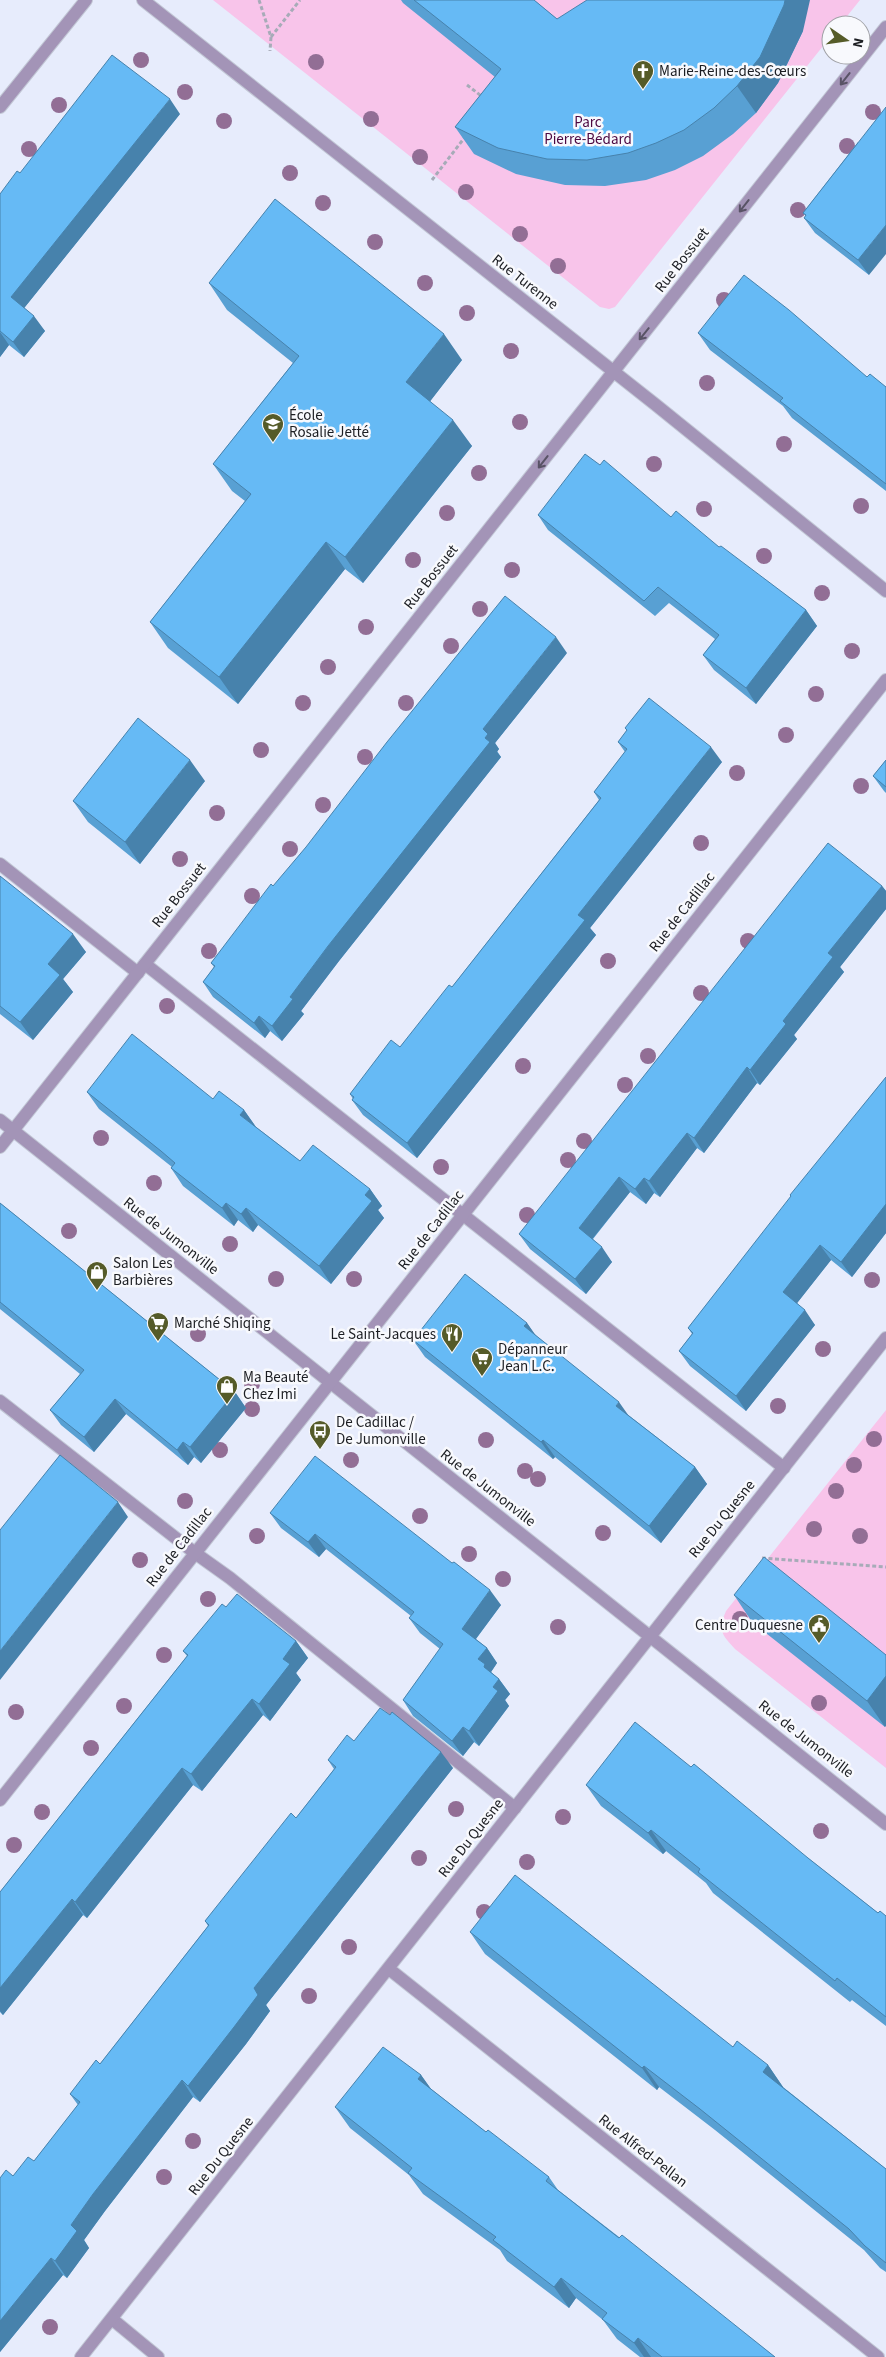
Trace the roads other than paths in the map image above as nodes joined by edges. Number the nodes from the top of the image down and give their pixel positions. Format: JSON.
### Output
{"nodes":[{"id":1,"x":86,"y":0,"type":"edge"},
{"id":2,"x":143,"y":0,"type":"edge"},
{"id":3,"x":886,"y":27,"type":"edge"},
{"id":4,"x":0,"y":107,"type":"edge"},
{"id":5,"x":614,"y":372,"type":"junction"},
{"id":6,"x":886,"y":591,"type":"edge"},
{"id":7,"x":886,"y":680,"type":"edge"},
{"id":8,"x":0,"y":864,"type":"edge"},
{"id":9,"x":141,"y":968,"type":"junction"},
{"id":10,"x":0,"y":1120,"type":"edge"},
{"id":11,"x":13,"y":1130,"type":"junction"},
{"id":12,"x":0,"y":1147,"type":"edge"},
{"id":13,"x":464,"y":1215,"type":"junction"},
{"id":14,"x":886,"y":1338,"type":"edge"},
{"id":15,"x":330,"y":1383,"type":"junction"},
{"id":16,"x":0,"y":1401,"type":"edge"},
{"id":17,"x":784,"y":1468,"type":"junction"},
{"id":18,"x":195,"y":1554,"type":"junction"},
{"id":19,"x":650,"y":1636,"type":"junction"},
{"id":20,"x":0,"y":1800,"type":"edge"},
{"id":21,"x":515,"y":1808,"type":"junction"},
{"id":22,"x":886,"y":1824,"type":"edge"},
{"id":23,"x":389,"y":1969,"type":"junction"},
{"id":24,"x":112,"y":2319,"type":"junction"},
{"id":25,"x":82,"y":2357,"type":"edge"},
{"id":26,"x":158,"y":2357,"type":"edge"},
{"id":27,"x":878,"y":2357,"type":"edge"}],
"edges":[{"from":1,"to":4,"type":"street"},
{"from":2,"to":5,"type":"street","name":"Rue Turenne"},
{"from":3,"to":5,"type":"street","name":"Rue Bossuet","one_way":true},
{"from":5,"to":6,"type":"street","name":"Rue Turenne"},
{"from":5,"to":9,"type":"street","name":"Rue Bossuet","one_way":true},
{"from":7,"to":13,"type":"street","name":"Rue de Cadillac"},
{"from":8,"to":9,"type":"street"},
{"from":9,"to":11,"type":"street","name":"Rue Bossuet"},
{"from":9,"to":13,"type":"street"},
{"from":10,"to":11,"type":"street","name":"Rue de Jumonville"},
{"from":11,"to":12,"type":"street","name":"Rue Bossuet"},
{"from":11,"to":15,"type":"street","name":"Rue de Jumonville"},
{"from":13,"to":15,"type":"street","name":"Rue de Cadillac"},
{"from":13,"to":17,"type":"street"},
{"from":14,"to":17,"type":"street","name":"Rue Du Quesne"},
{"from":15,"to":18,"type":"street","name":"Rue de Cadillac"},
{"from":15,"to":19,"type":"street","name":"Rue de Jumonville"},
{"from":16,"to":18,"type":"street"},
{"from":17,"to":19,"type":"street","name":"Rue Du Quesne"},
{"from":18,"to":20,"type":"street","name":"Rue de Cadillac"},
{"from":18,"to":21,"type":"street"},
{"from":19,"to":21,"type":"street","name":"Rue Du Quesne"},
{"from":19,"to":22,"type":"street","name":"Rue de Jumonville"},
{"from":21,"to":23,"type":"street","name":"Rue Du Quesne"},
{"from":23,"to":24,"type":"street","name":"Rue Du Quesne"},
{"from":23,"to":27,"type":"street","name":"Rue Alfred-Pellan"},
{"from":24,"to":25,"type":"street","name":"Rue Du Quesne"},
{"from":24,"to":26,"type":"street"}]}
